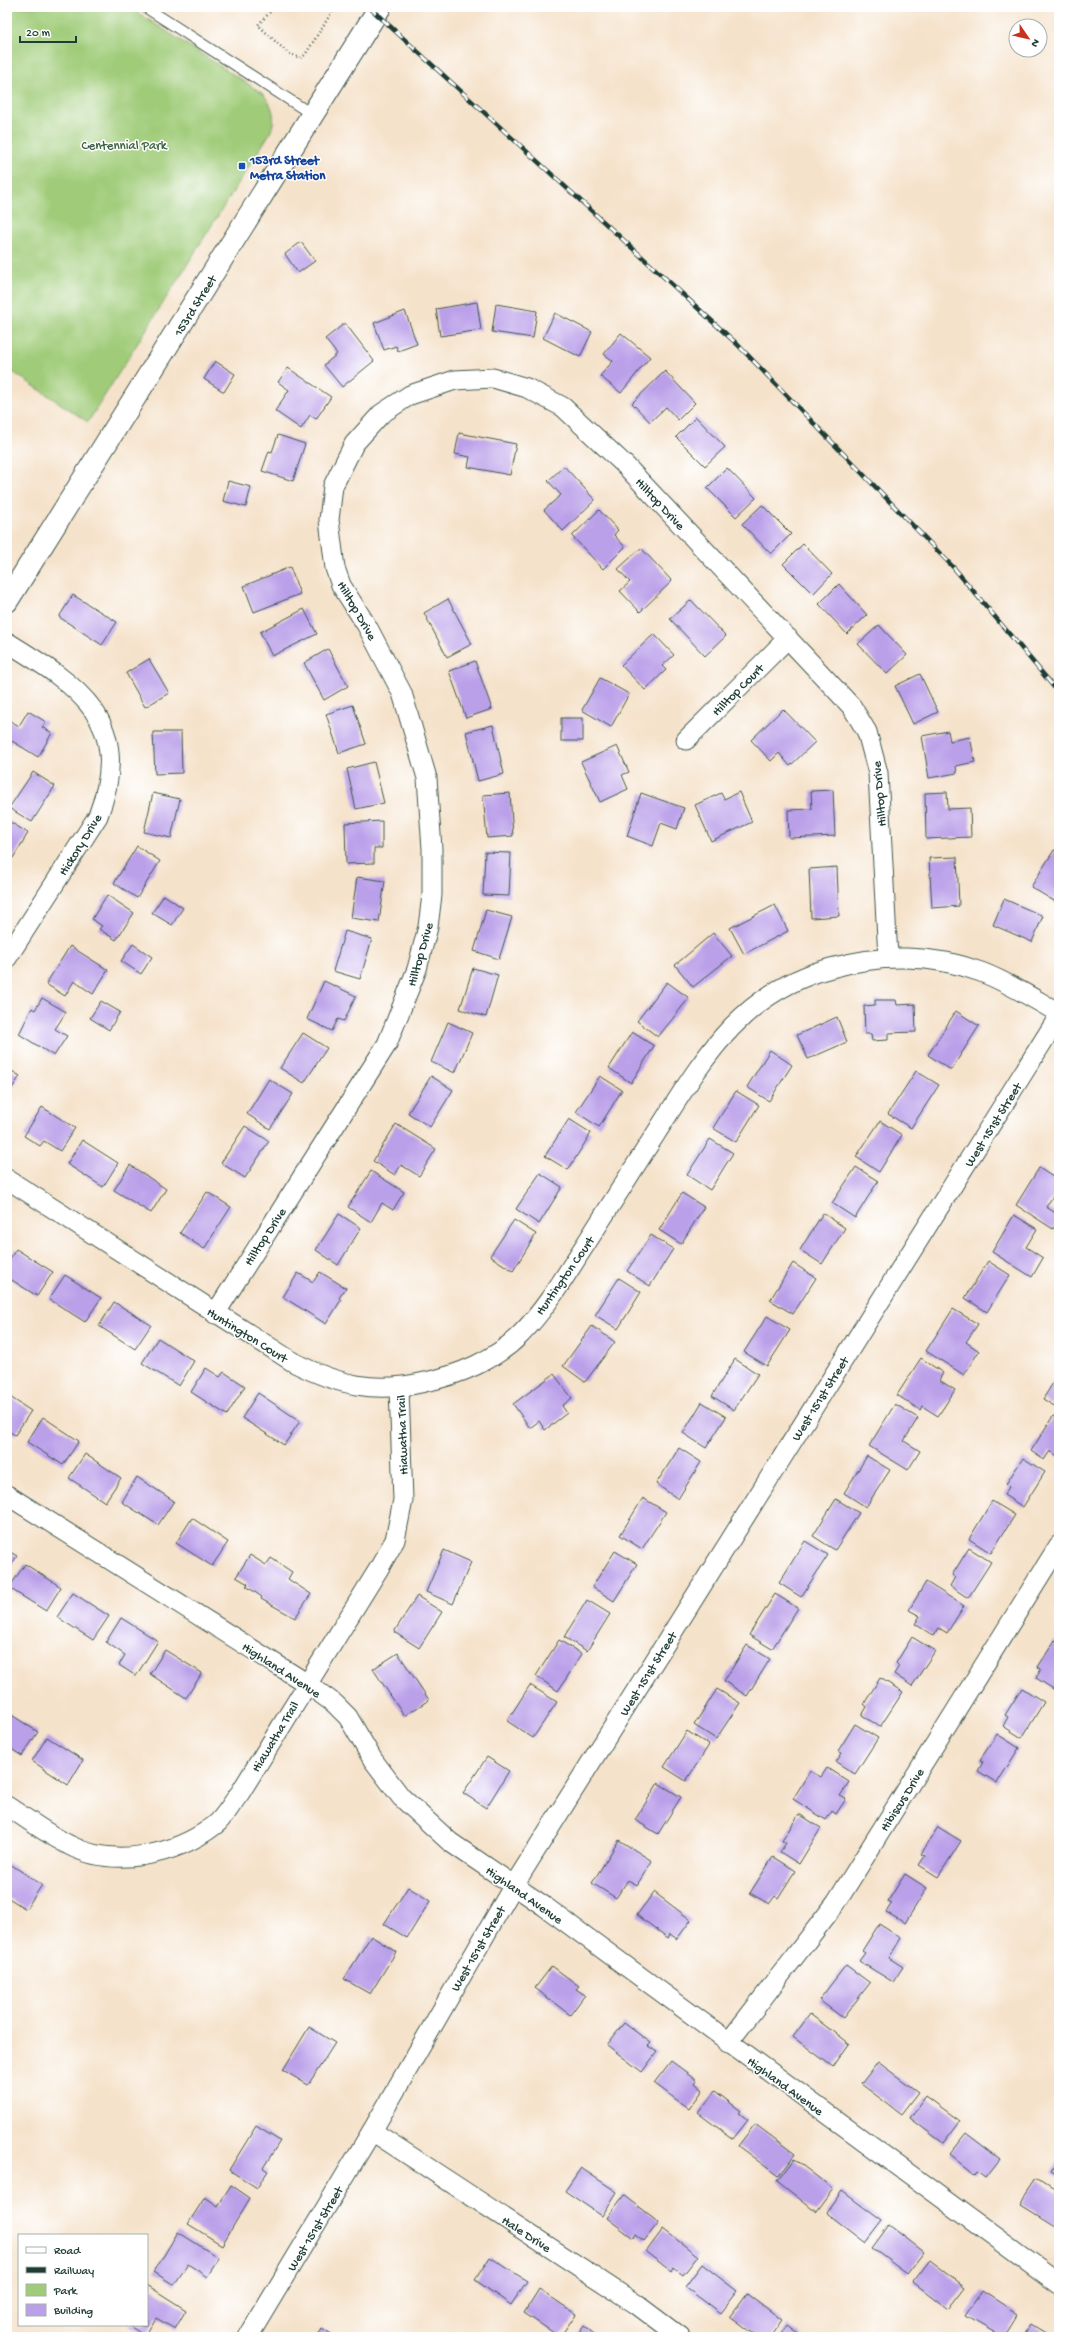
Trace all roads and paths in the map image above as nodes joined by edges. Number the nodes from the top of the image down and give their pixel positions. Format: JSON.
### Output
{"nodes":[{"id":1,"x":145,"y":7,"type":"edge"},
{"id":2,"x":268,"y":7,"type":"edge"},
{"id":3,"x":335,"y":7,"type":"edge"},
{"id":4,"x":380,"y":7,"type":"edge"},
{"id":5,"x":313,"y":115,"type":"junction"},
{"id":6,"x":7,"y":601,"type":"edge"},
{"id":7,"x":788,"y":638,"type":"junction"},
{"id":8,"x":7,"y":642,"type":"edge"},
{"id":9,"x":686,"y":740,"type":"dead end"},
{"id":10,"x":7,"y":958,"type":"edge"},
{"id":11,"x":888,"y":958,"type":"junction"},
{"id":12,"x":1059,"y":1015,"type":"edge"},
{"id":13,"x":7,"y":1179,"type":"edge"},
{"id":14,"x":215,"y":1314,"type":"junction"},
{"id":15,"x":399,"y":1388,"type":"junction"},
{"id":16,"x":7,"y":1495,"type":"edge"},
{"id":17,"x":1059,"y":1545,"type":"edge"},
{"id":18,"x":306,"y":1683,"type":"junction"},
{"id":19,"x":7,"y":1806,"type":"edge"},
{"id":20,"x":514,"y":1885,"type":"junction"},
{"id":21,"x":728,"y":2043,"type":"junction"},
{"id":22,"x":372,"y":2131,"type":"junction"},
{"id":23,"x":1059,"y":2284,"type":"edge"},
{"id":24,"x":248,"y":2337,"type":"edge"},
{"id":25,"x":680,"y":2337,"type":"edge"}],
"edges":[{"from":1,"to":5,"type":"lane"},
{"from":2,"to":3,"type":"path"},
{"from":4,"to":5,"type":"street","name":"153rd Street"},
{"from":5,"to":6,"type":"street","name":"153rd Street"},
{"from":7,"to":9,"type":"street","name":"Hilltop Court"},
{"from":7,"to":11,"type":"street","name":"Hilltop Drive"},
{"from":7,"to":14,"type":"street","name":"Hilltop Drive"},
{"from":8,"to":10,"type":"street","name":"Hickory Drive"},
{"from":11,"to":12,"type":"street","name":"Huntington Court"},
{"from":11,"to":15,"type":"street","name":"Huntington Court"},
{"from":12,"to":20,"type":"street","name":"West 151st Street"},
{"from":13,"to":14,"type":"street","name":"Huntington Court"},
{"from":14,"to":15,"type":"street","name":"Huntington Court"},
{"from":15,"to":18,"type":"street","name":"Hiawatha Trail"},
{"from":16,"to":18,"type":"street","name":"Highland Avenue"},
{"from":17,"to":21,"type":"street","name":"Hibiscus Drive"},
{"from":18,"to":19,"type":"street","name":"Hiawatha Trail"},
{"from":18,"to":20,"type":"street","name":"Highland Avenue"},
{"from":20,"to":21,"type":"street","name":"Highland Avenue"},
{"from":20,"to":22,"type":"street","name":"West 151st Street"},
{"from":21,"to":23,"type":"street","name":"Highland Avenue"},
{"from":22,"to":24,"type":"street","name":"West 151st Street"},
{"from":22,"to":25,"type":"street","name":"Hale Drive"}]}
